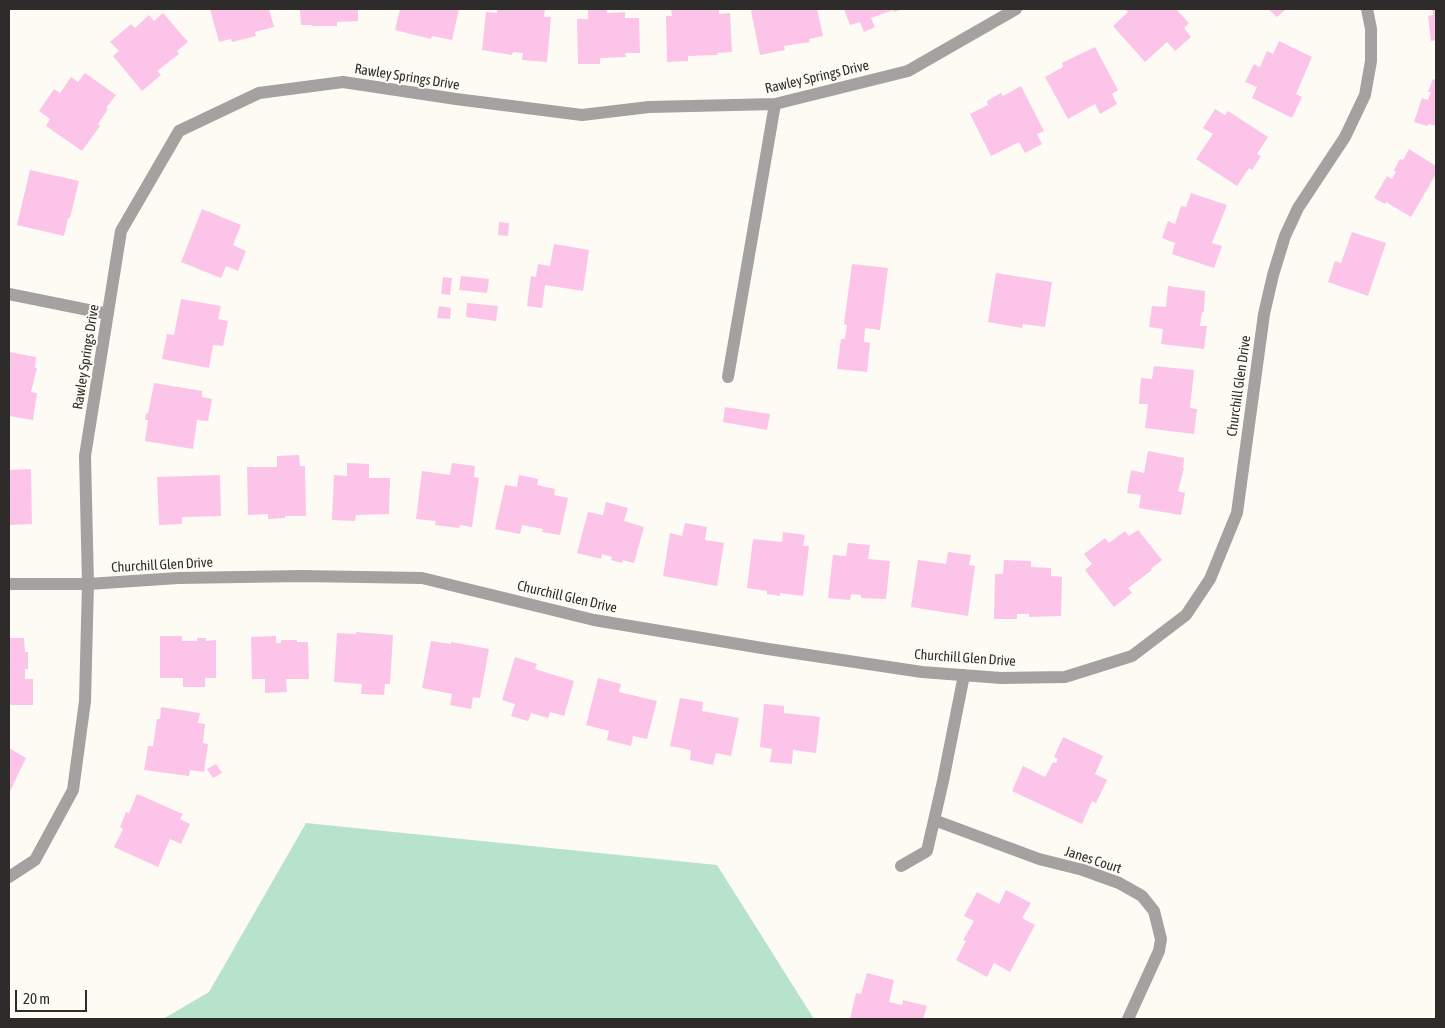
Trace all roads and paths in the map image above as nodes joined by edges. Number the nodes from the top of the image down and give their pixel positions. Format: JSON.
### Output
{"nodes":[{"id":1,"x":1016,"y":9,"type":"edge"},
{"id":2,"x":1367,"y":9,"type":"edge"},
{"id":3,"x":775,"y":104,"type":"junction"},
{"id":4,"x":9,"y":294,"type":"edge"},
{"id":5,"x":108,"y":314,"type":"junction"},
{"id":6,"x":728,"y":377,"type":"dead end"},
{"id":7,"x":9,"y":584,"type":"edge"},
{"id":8,"x":88,"y":584,"type":"junction"},
{"id":9,"x":964,"y":675,"type":"junction"},
{"id":10,"x":934,"y":820,"type":"junction"},
{"id":11,"x":901,"y":866,"type":"dead end"},
{"id":12,"x":9,"y":877,"type":"edge"},
{"id":13,"x":1128,"y":1019,"type":"edge"}],
"edges":[{"from":1,"to":3,"type":"street","name":"Rawley Springs Drive"},
{"from":2,"to":9,"type":"street","name":"Churchill Glen Drive"},
{"from":3,"to":5,"type":"street","name":"Rawley Springs Drive"},
{"from":3,"to":6,"type":"street"},
{"from":4,"to":5,"type":"street"},
{"from":5,"to":8,"type":"street","name":"Rawley Springs Drive"},
{"from":7,"to":8,"type":"street","name":"Churchill Glen Drive"},
{"from":8,"to":9,"type":"street","name":"Churchill Glen Drive"},
{"from":8,"to":12,"type":"street","name":"Rawley Springs Drive"},
{"from":9,"to":10,"type":"street"},
{"from":10,"to":11,"type":"street"},
{"from":10,"to":13,"type":"street","name":"Janes Court"}]}
